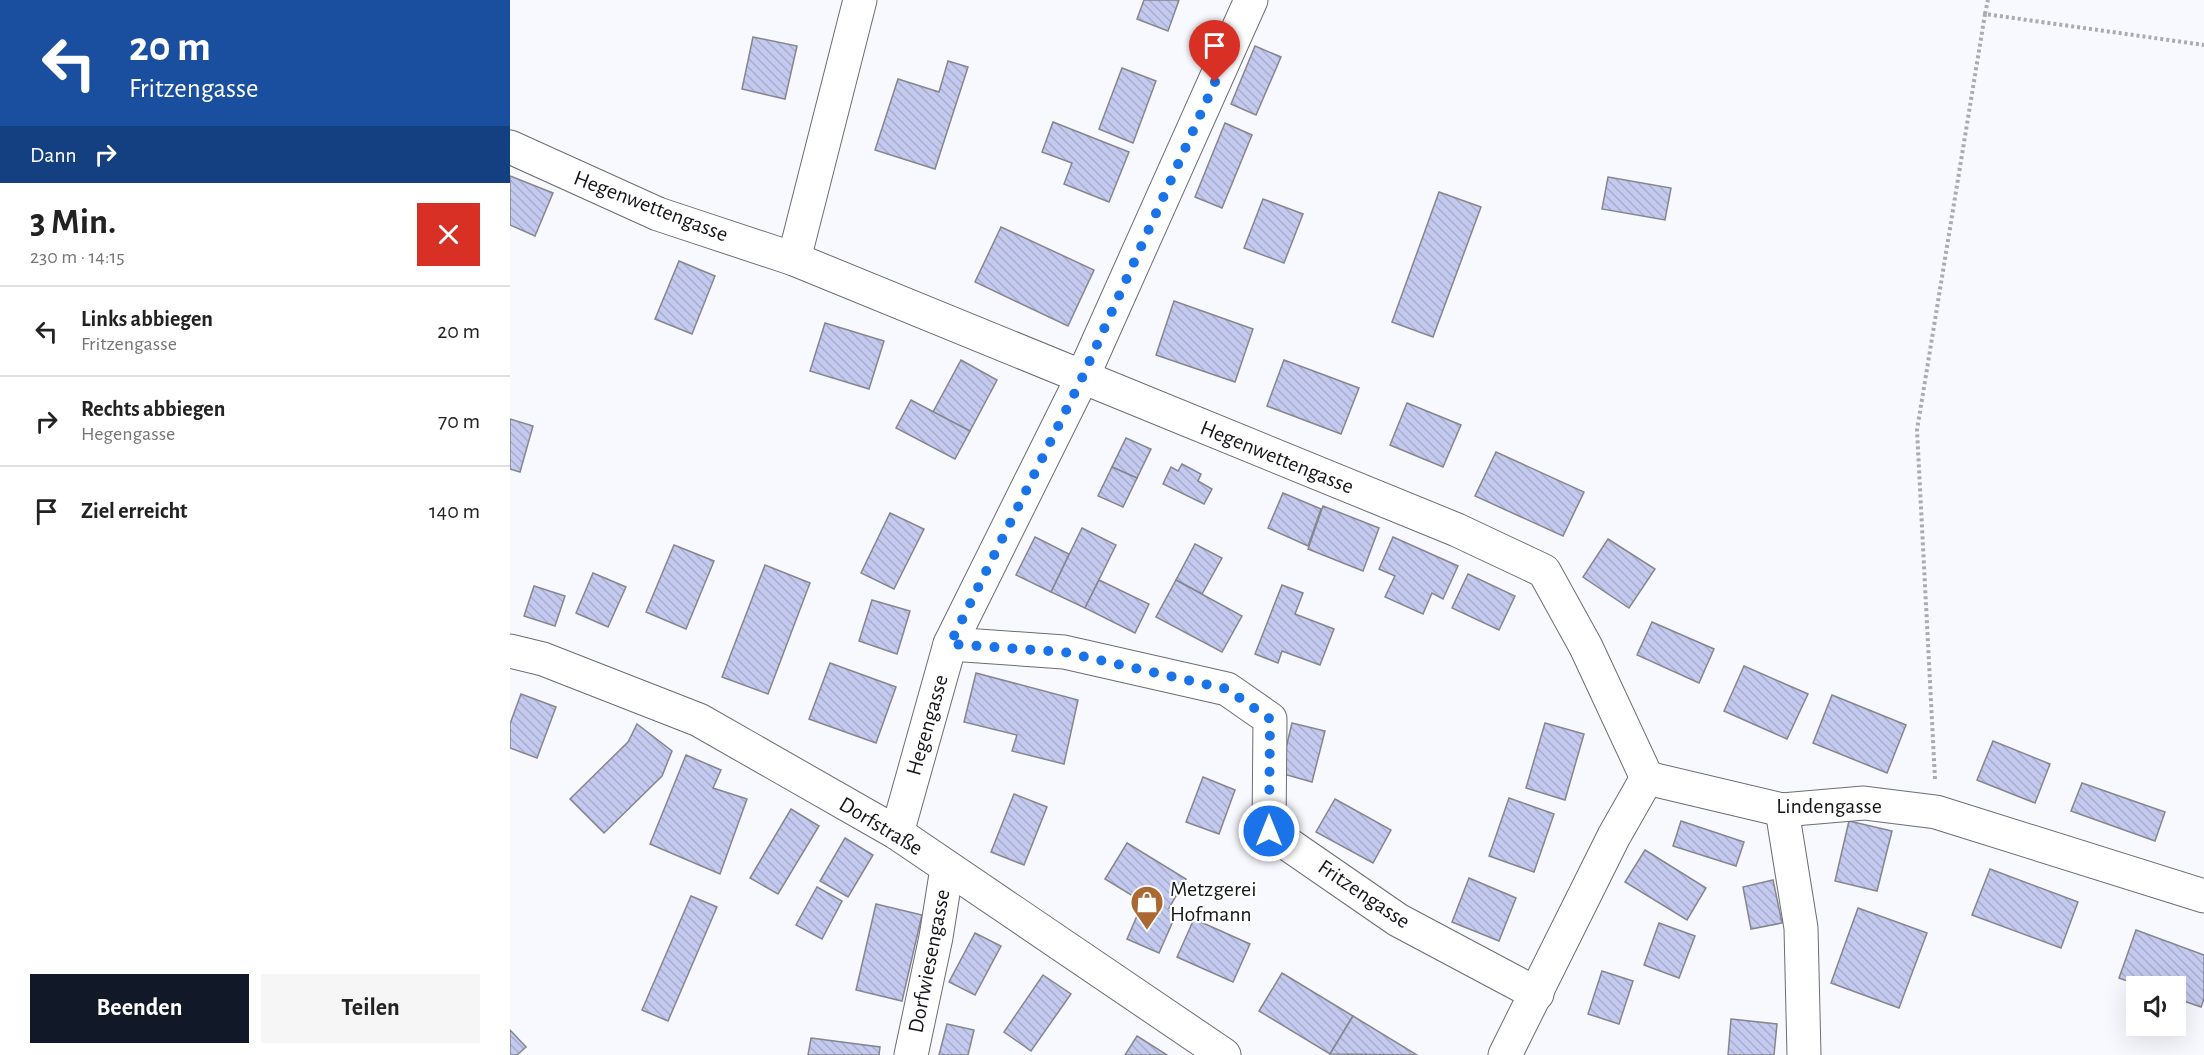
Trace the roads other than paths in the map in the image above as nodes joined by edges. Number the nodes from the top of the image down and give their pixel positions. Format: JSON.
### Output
{"nodes":[{"id":1,"x":860,"y":0,"type":"edge"},
{"id":2,"x":1251,"y":0,"type":"edge"},
{"id":3,"x":510,"y":147,"type":"edge"},
{"id":4,"x":794,"y":259,"type":"junction"},
{"id":5,"x":1082,"y":378,"type":"junction"},
{"id":6,"x":950,"y":644,"type":"junction"},
{"id":7,"x":510,"y":651,"type":"edge"},
{"id":8,"x":1647,"y":778,"type":"junction"},
{"id":9,"x":1782,"y":810,"type":"junction"},
{"id":10,"x":897,"y":833,"type":"junction"},
{"id":11,"x":947,"y":868,"type":"junction"},
{"id":12,"x":2204,"y":896,"type":"edge"},
{"id":13,"x":1537,"y":994,"type":"junction"},
{"id":14,"x":911,"y":1055,"type":"edge"},
{"id":15,"x":1224,"y":1055,"type":"edge"},
{"id":16,"x":1505,"y":1055,"type":"edge"},
{"id":17,"x":1804,"y":1055,"type":"edge"}],
"edges":[{"from":1,"to":4,"type":"street"},
{"from":2,"to":5,"type":"street","name":"Hegengasse"},
{"from":3,"to":4,"type":"street","name":"Hegenwettengasse"},
{"from":4,"to":5,"type":"street","name":"Hegenwettengasse"},
{"from":5,"to":6,"type":"street","name":"Hegengasse"},
{"from":5,"to":8,"type":"street","name":"Hegenwettengasse"},
{"from":6,"to":10,"type":"street","name":"Hegengasse"},
{"from":6,"to":13,"type":"street","name":"Fritzengasse"},
{"from":7,"to":10,"type":"street","name":"Dorfstraße"},
{"from":8,"to":9,"type":"street","name":"Lindengasse"},
{"from":8,"to":13,"type":"street"},
{"from":9,"to":12,"type":"street","name":"Lindengasse"},
{"from":9,"to":17,"type":"street"},
{"from":10,"to":11,"type":"street","name":"Dorfstraße"},
{"from":11,"to":14,"type":"street","name":"Dorfwiesengasse"},
{"from":11,"to":15,"type":"street","name":"Dorfstraße"},
{"from":13,"to":16,"type":"street"}]}
